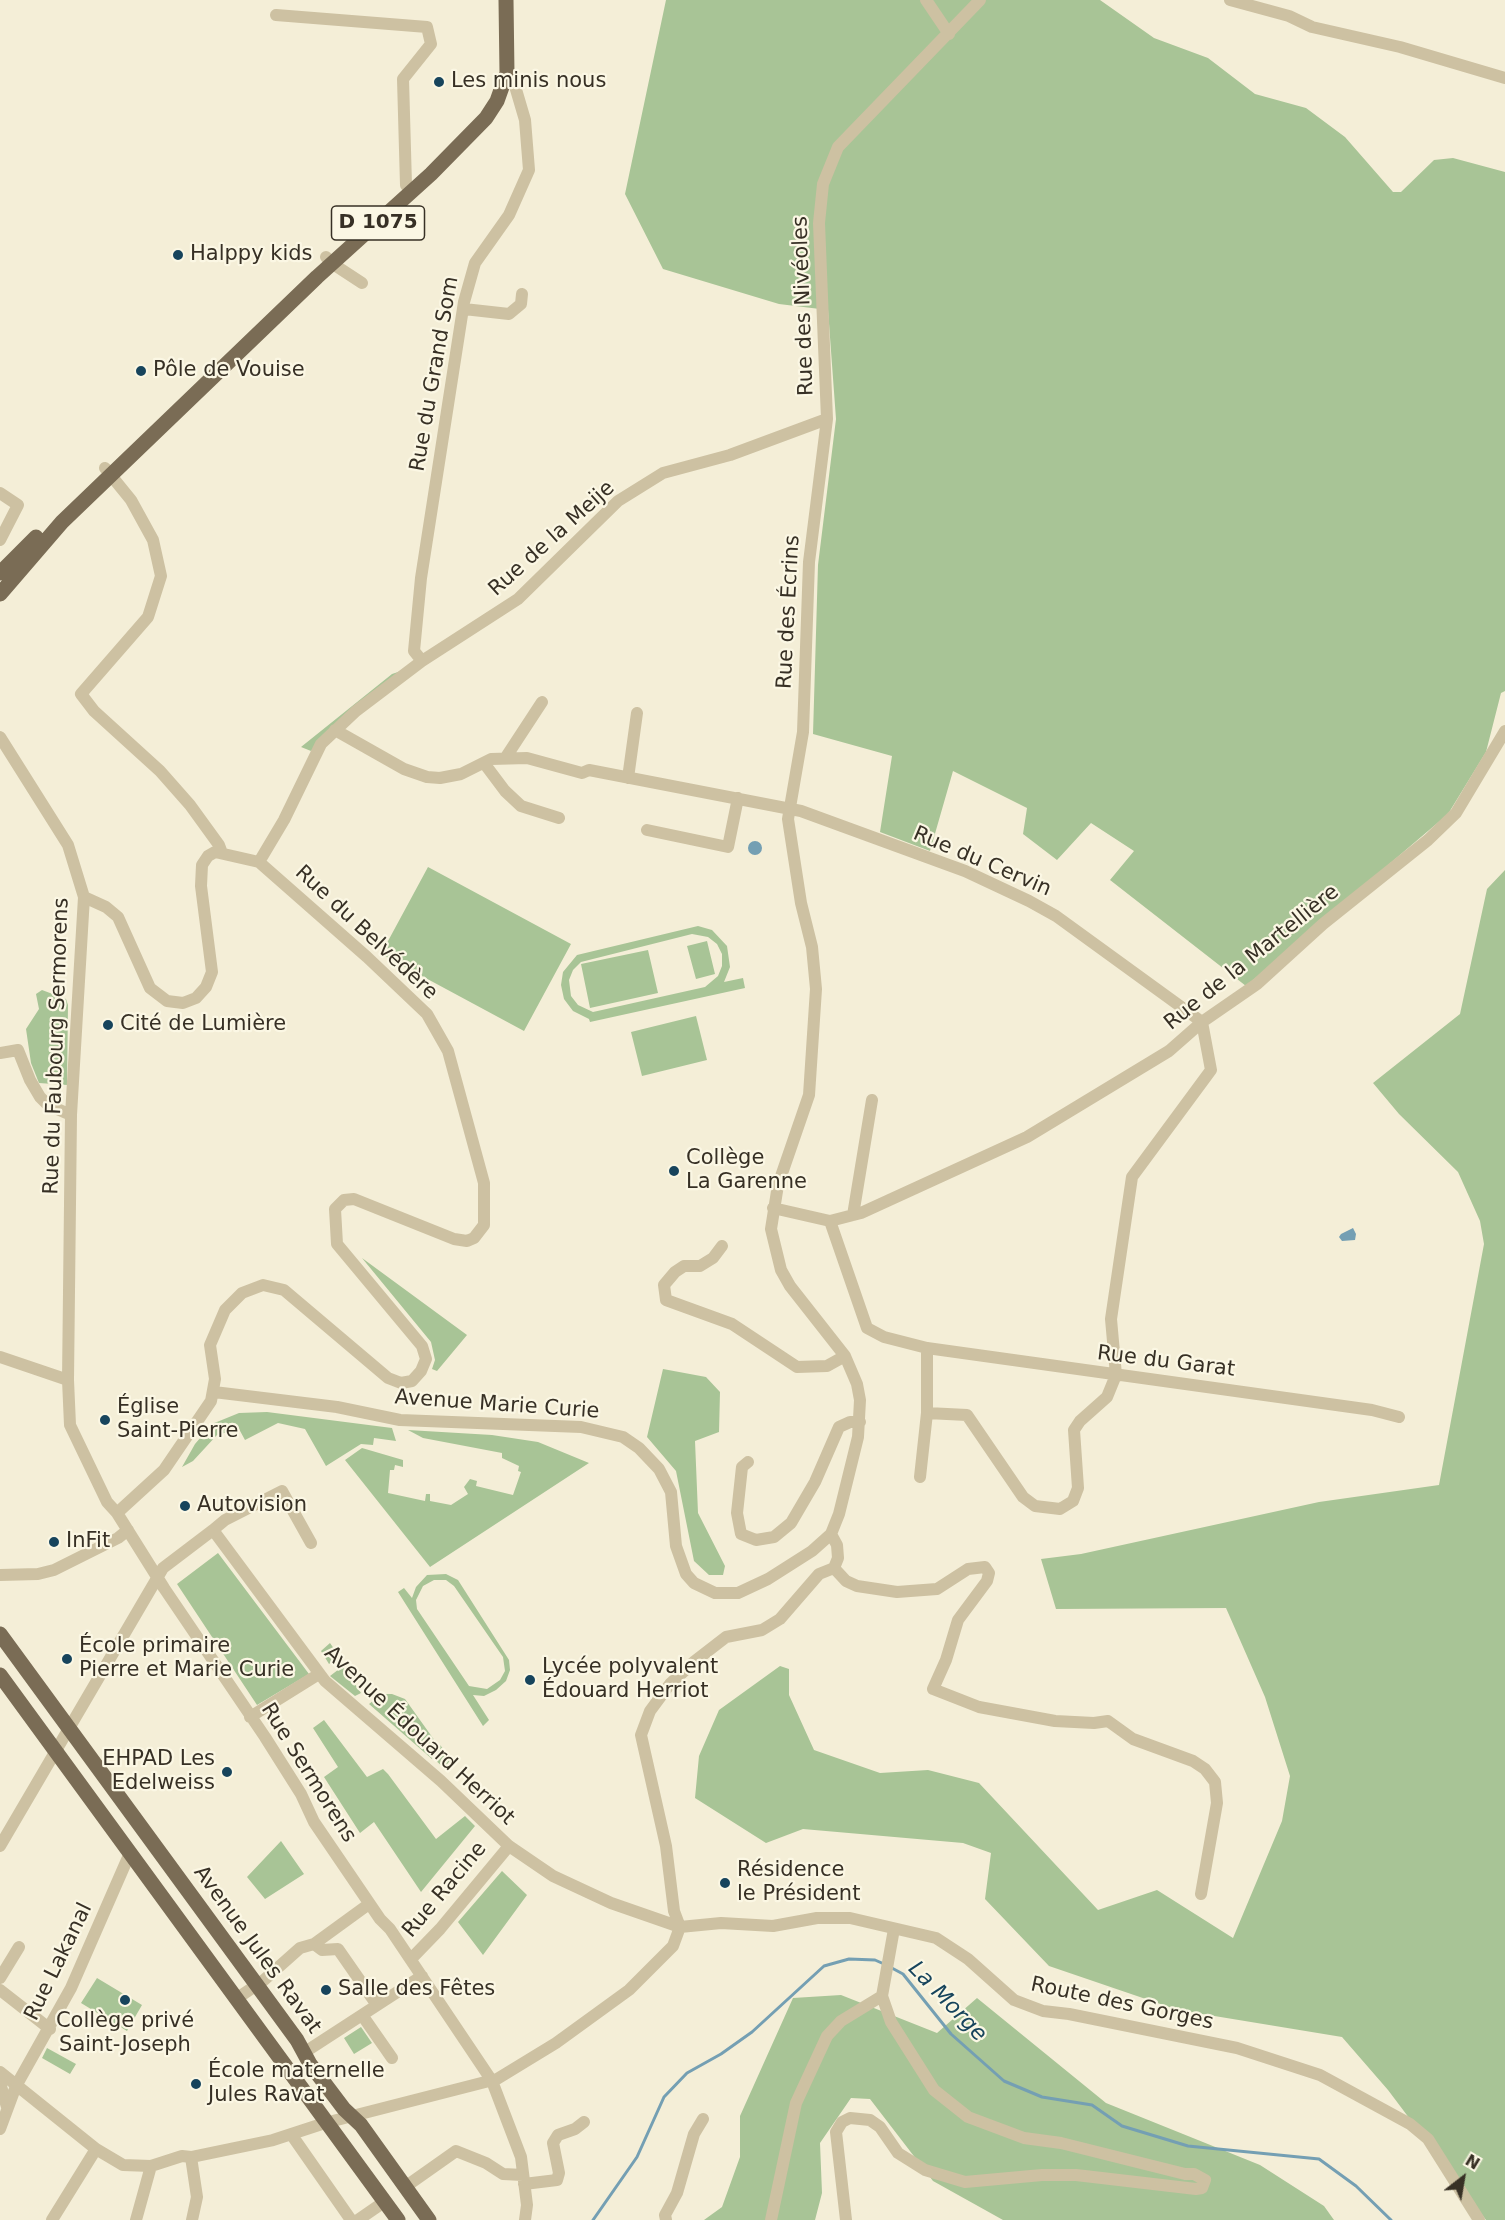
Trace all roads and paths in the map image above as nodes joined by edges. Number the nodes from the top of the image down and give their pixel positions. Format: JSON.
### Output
{"nodes":[{"id":1,"x":506,"y":0,"type":"edge"},
{"id":2,"x":926,"y":0,"type":"edge"},
{"id":3,"x":980,"y":0,"type":"edge"},
{"id":4,"x":1230,"y":0,"type":"edge"},
{"id":5,"x":276,"y":15,"type":"dead end"},
{"id":6,"x":949,"y":34,"type":"junction"},
{"id":7,"x":508,"y":56,"type":"junction"},
{"id":8,"x":507,"y":73,"type":"junction"},
{"id":9,"x":1505,"y":78,"type":"edge"},
{"id":10,"x":409,"y":188,"type":"junction"},
{"id":11,"x":329,"y":261,"type":"junction"},
{"id":12,"x":362,"y":283,"type":"dead end"},
{"id":13,"x":522,"y":294,"type":"dead end"},
{"id":14,"x":464,"y":309,"type":"junction"},
{"id":15,"x":827,"y":419,"type":"junction"},
{"id":16,"x":108,"y":472,"type":"junction"},
{"id":17,"x":0,"y":493,"type":"edge"},
{"id":18,"x":0,"y":540,"type":"edge"},
{"id":19,"x":0,"y":573,"type":"edge"},
{"id":20,"x":0,"y":594,"type":"edge"},
{"id":21,"x":422,"y":660,"type":"junction"},
{"id":22,"x":542,"y":702,"type":"dead end"},
{"id":23,"x":637,"y":713,"type":"dead end"},
{"id":24,"x":335,"y":730,"type":"junction"},
{"id":25,"x":1505,"y":731,"type":"edge"},
{"id":26,"x":0,"y":736,"type":"edge"},
{"id":27,"x":506,"y":758,"type":"junction"},
{"id":28,"x":484,"y":763,"type":"junction"},
{"id":29,"x":628,"y":778,"type":"junction"},
{"id":30,"x":738,"y":798,"type":"junction"},
{"id":31,"x":789,"y":808,"type":"junction"},
{"id":32,"x":559,"y":818,"type":"dead end"},
{"id":33,"x":647,"y":830,"type":"dead end"},
{"id":34,"x":222,"y":853,"type":"junction"},
{"id":35,"x":259,"y":862,"type":"junction"},
{"id":36,"x":84,"y":897,"type":"junction"},
{"id":37,"x":1202,"y":1022,"type":"junction"},
{"id":38,"x":0,"y":1053,"type":"edge"},
{"id":39,"x":872,"y":1100,"type":"dead end"},
{"id":40,"x":71,"y":1115,"type":"junction"},
{"id":41,"x":773,"y":1208,"type":"junction"},
{"id":42,"x":853,"y":1215,"type":"junction"},
{"id":43,"x":830,"y":1221,"type":"junction"},
{"id":44,"x":722,"y":1246,"type":"dead end"},
{"id":45,"x":927,"y":1348,"type":"junction"},
{"id":46,"x":845,"y":1356,"type":"junction"},
{"id":47,"x":0,"y":1357,"type":"edge"},
{"id":48,"x":1116,"y":1375,"type":"junction"},
{"id":49,"x":68,"y":1380,"type":"junction"},
{"id":50,"x":214,"y":1392,"type":"junction"},
{"id":51,"x":927,"y":1413,"type":"junction"},
{"id":52,"x":1399,"y":1417,"type":"dead end"},
{"id":53,"x":860,"y":1422,"type":"junction"},
{"id":54,"x":748,"y":1462,"type":"dead end"},
{"id":55,"x":920,"y":1477,"type":"dead end"},
{"id":56,"x":117,"y":1513,"type":"junction"},
{"id":57,"x":128,"y":1530,"type":"junction"},
{"id":58,"x":213,"y":1530,"type":"junction"},
{"id":59,"x":831,"y":1534,"type":"junction"},
{"id":60,"x":311,"y":1543,"type":"dead end"},
{"id":61,"x":834,"y":1568,"type":"junction"},
{"id":62,"x":0,"y":1575,"type":"edge"},
{"id":63,"x":158,"y":1577,"type":"junction"},
{"id":64,"x":0,"y":1634,"type":"edge"},
{"id":65,"x":319,"y":1674,"type":"junction"},
{"id":66,"x":0,"y":1675,"type":"edge"},
{"id":67,"x":250,"y":1717,"type":"junction"},
{"id":68,"x":69,"y":1729,"type":"junction"},
{"id":69,"x":56,"y":1751,"type":"junction"},
{"id":70,"x":146,"y":1833,"type":"junction"},
{"id":71,"x":0,"y":1846,"type":"edge"},
{"id":72,"x":509,"y":1846,"type":"junction"},
{"id":73,"x":126,"y":1848,"type":"junction"},
{"id":74,"x":1202,"y":1894,"type":"dead end"},
{"id":75,"x":369,"y":1904,"type":"junction"},
{"id":76,"x":680,"y":1927,"type":"junction"},
{"id":77,"x":894,"y":1929,"type":"junction"},
{"id":78,"x":314,"y":1944,"type":"junction"},
{"id":79,"x":19,"y":1947,"type":"dead end"},
{"id":80,"x":411,"y":1959,"type":"junction"},
{"id":81,"x":422,"y":1976,"type":"junction"},
{"id":82,"x":0,"y":1978,"type":"edge"},
{"id":83,"x":257,"y":1985,"type":"junction"},
{"id":84,"x":0,"y":1990,"type":"edge"},
{"id":85,"x":883,"y":1991,"type":"junction"},
{"id":86,"x":236,"y":1999,"type":"junction"},
{"id":87,"x":377,"y":2005,"type":"junction"},
{"id":88,"x":362,"y":2015,"type":"junction"},
{"id":89,"x":50,"y":2029,"type":"junction"},
{"id":90,"x":305,"y":2052,"type":"junction"},
{"id":91,"x":392,"y":2058,"type":"dead end"},
{"id":92,"x":0,"y":2072,"type":"edge"},
{"id":93,"x":492,"y":2081,"type":"junction"},
{"id":94,"x":0,"y":2084,"type":"edge"},
{"id":95,"x":16,"y":2086,"type":"junction"},
{"id":96,"x":337,"y":2100,"type":"junction"},
{"id":97,"x":7,"y":2107,"type":"junction"},
{"id":98,"x":314,"y":2107,"type":"junction"},
{"id":99,"x":352,"y":2117,"type":"junction"},
{"id":100,"x":703,"y":2119,"type":"dead end"},
{"id":101,"x":325,"y":2122,"type":"junction"},
{"id":102,"x":584,"y":2122,"type":"dead end"},
{"id":103,"x":0,"y":2129,"type":"edge"},
{"id":104,"x":291,"y":2134,"type":"junction"},
{"id":105,"x":96,"y":2149,"type":"junction"},
{"id":106,"x":191,"y":2157,"type":"junction"},
{"id":107,"x":151,"y":2166,"type":"junction"},
{"id":108,"x":524,"y":2180,"type":"junction"},
{"id":109,"x":405,"y":2187,"type":"junction"},
{"id":110,"x":384,"y":2202,"type":"junction"},
{"id":111,"x":52,"y":2220,"type":"edge"},
{"id":112,"x":136,"y":2220,"type":"edge"},
{"id":113,"x":192,"y":2220,"type":"edge"},
{"id":114,"x":351,"y":2220,"type":"edge"},
{"id":115,"x":358,"y":2220,"type":"edge"},
{"id":116,"x":398,"y":2220,"type":"edge"},
{"id":117,"x":429,"y":2220,"type":"edge"},
{"id":118,"x":525,"y":2220,"type":"edge"},
{"id":119,"x":666,"y":2220,"type":"edge"},
{"id":120,"x":771,"y":2220,"type":"edge"},
{"id":121,"x":846,"y":2220,"type":"edge"},
{"id":122,"x":1479,"y":2220,"type":"edge"}],
"edges":[{"from":1,"to":7,"type":"main road","number":"D 1075"},
{"from":2,"to":6,"type":"street"},
{"from":3,"to":6,"type":"street","name":"Rue des Nivéoles"},
{"from":4,"to":9,"type":"street"},
{"from":5,"to":10,"type":"street"},
{"from":6,"to":15,"type":"street","name":"Rue des Nivéoles"},
{"from":7,"to":8,"type":"main road","number":"D 1075"},
{"from":7,"to":10,"type":"main road","number":"D 1075"},
{"from":8,"to":10,"type":"main road","number":"D 1075"},
{"from":8,"to":14,"type":"street","name":"Rue du Grand Som"},
{"from":10,"to":11,"type":"main road","number":"D 1075"},
{"from":11,"to":12,"type":"street"},
{"from":11,"to":16,"type":"main road","number":"D 1075"},
{"from":13,"to":14,"type":"street"},
{"from":14,"to":21,"type":"street","name":"Rue du Grand Som"},
{"from":15,"to":21,"type":"street","name":"Rue de la Meije"},
{"from":15,"to":31,"type":"street","name":"Rue des Écrins"},
{"from":16,"to":19,"type":"main road","number":"D 1075"},
{"from":16,"to":20,"type":"main road","number":"D 1075"},
{"from":16,"to":34,"type":"street"},
{"from":17,"to":18,"type":"street"},
{"from":21,"to":24,"type":"street","name":"Rue de la Meije"},
{"from":22,"to":27,"type":"street"},
{"from":23,"to":29,"type":"street"},
{"from":24,"to":28,"type":"street","name":"Rue du Cervin"},
{"from":24,"to":35,"type":"street","name":"Rue de la Meije"},
{"from":25,"to":37,"type":"street","name":"Rue de la Martellière"},
{"from":26,"to":36,"type":"street","name":"Rue du Faubourg Sermorens"},
{"from":27,"to":28,"type":"street","name":"Rue du Cervin"},
{"from":27,"to":29,"type":"street","name":"Rue du Cervin"},
{"from":28,"to":32,"type":"street"},
{"from":29,"to":30,"type":"street","name":"Rue du Cervin"},
{"from":30,"to":31,"type":"street","name":"Rue du Cervin"},
{"from":30,"to":33,"type":"street"},
{"from":31,"to":37,"type":"street","name":"Rue du Cervin"},
{"from":31,"to":41,"type":"street"},
{"from":34,"to":35,"type":"street"},
{"from":34,"to":36,"type":"street"},
{"from":35,"to":50,"type":"street","name":"Rue du Belvédère"},
{"from":36,"to":40,"type":"street","name":"Rue du Faubourg Sermorens"},
{"from":37,"to":42,"type":"street","name":"Rue de la Martellière"},
{"from":37,"to":48,"type":"street"},
{"from":38,"to":40,"type":"street"},
{"from":39,"to":42,"type":"street"},
{"from":40,"to":49,"type":"street","name":"Rue du Faubourg Sermorens"},
{"from":41,"to":43,"type":"street","name":"Rue de la Martellière"},
{"from":41,"to":46,"type":"street"},
{"from":42,"to":43,"type":"street","name":"Rue de la Martellière"},
{"from":43,"to":45,"type":"street","name":"Rue du Garat"},
{"from":44,"to":46,"type":"street"},
{"from":45,"to":48,"type":"street","name":"Rue du Garat"},
{"from":45,"to":51,"type":"street"},
{"from":46,"to":53,"type":"street"},
{"from":47,"to":49,"type":"street"},
{"from":48,"to":51,"type":"street"},
{"from":48,"to":52,"type":"street","name":"Rue du Garat"},
{"from":49,"to":56,"type":"street","name":"Rue Sermorens"},
{"from":50,"to":56,"type":"street"},
{"from":50,"to":59,"type":"street","name":"Avenue Marie Curie"},
{"from":51,"to":55,"type":"street"},
{"from":53,"to":54,"type":"street"},
{"from":53,"to":59,"type":"street"},
{"from":56,"to":57,"type":"street","name":"Rue Sermorens"},
{"from":57,"to":62,"type":"street"},
{"from":57,"to":63,"type":"street","name":"Rue Sermorens"},
{"from":58,"to":60,"type":"street"},
{"from":58,"to":63,"type":"street"},
{"from":58,"to":65,"type":"street","name":"Avenue Édouard Herriot"},
{"from":59,"to":61,"type":"street"},
{"from":61,"to":74,"type":"street"},
{"from":61,"to":76,"type":"street"},
{"from":63,"to":67,"type":"street","name":"Rue Sermorens"},
{"from":63,"to":68,"type":"street"},
{"from":64,"to":68,"type":"main road","name":"Avenue Jules Ravat"},
{"from":65,"to":67,"type":"street"},
{"from":65,"to":72,"type":"street","name":"Avenue Édouard Herriot"},
{"from":66,"to":69,"type":"main road"},
{"from":67,"to":75,"type":"street","name":"Rue Sermorens"},
{"from":68,"to":69,"type":"street"},
{"from":68,"to":70,"type":"main road","name":"Avenue Jules Ravat"},
{"from":69,"to":71,"type":"street"},
{"from":69,"to":73,"type":"main road"},
{"from":70,"to":73,"type":"main road"},
{"from":70,"to":83,"type":"main road","name":"Avenue Jules Ravat"},
{"from":72,"to":76,"type":"street","name":"Avenue Édouard Herriot"},
{"from":72,"to":80,"type":"street","name":"Rue Racine"},
{"from":73,"to":86,"type":"main road"},
{"from":73,"to":89,"type":"street","name":"Rue Lakanal"},
{"from":75,"to":78,"type":"street"},
{"from":75,"to":80,"type":"street","name":"Rue Sermorens"},
{"from":76,"to":77,"type":"street","name":"Route des Gorges"},
{"from":76,"to":93,"type":"street"},
{"from":77,"to":85,"type":"street"},
{"from":77,"to":122,"type":"street","name":"Route des Gorges"},
{"from":78,"to":83,"type":"street"},
{"from":78,"to":87,"type":"street"},
{"from":79,"to":82,"type":"street"},
{"from":80,"to":81,"type":"street","name":"Rue Sermorens"},
{"from":81,"to":87,"type":"street"},
{"from":81,"to":93,"type":"street","name":"Rue Sermorens"},
{"from":83,"to":86,"type":"street"},
{"from":83,"to":90,"type":"main road","name":"Avenue Jules Ravat"},
{"from":84,"to":89,"type":"street"},
{"from":85,"to":120,"type":"street"},
{"from":85,"to":121,"type":"street"},
{"from":86,"to":98,"type":"main road"},
{"from":87,"to":88,"type":"street"},
{"from":88,"to":90,"type":"street"},
{"from":88,"to":91,"type":"street"},
{"from":89,"to":95,"type":"street","name":"Rue Lakanal"},
{"from":90,"to":96,"type":"main road","name":"Avenue Jules Ravat"},
{"from":92,"to":95,"type":"street"},
{"from":93,"to":99,"type":"street"},
{"from":93,"to":108,"type":"street","name":"Rue Sermorens"},
{"from":94,"to":97,"type":"street"},
{"from":95,"to":97,"type":"street","name":"Rue Lakanal"},
{"from":95,"to":105,"type":"street"},
{"from":96,"to":98,"type":"main road"},
{"from":96,"to":99,"type":"main road","name":"Avenue Jules Ravat"},
{"from":97,"to":103,"type":"street","name":"Rue Lakanal"},
{"from":98,"to":101,"type":"main road"},
{"from":99,"to":101,"type":"street"},
{"from":99,"to":109,"type":"main road","name":"Avenue Jules Ravat"},
{"from":100,"to":119,"type":"street"},
{"from":101,"to":104,"type":"street"},
{"from":101,"to":110,"type":"main road"},
{"from":102,"to":108,"type":"street"},
{"from":104,"to":106,"type":"street"},
{"from":104,"to":114,"type":"street"},
{"from":105,"to":107,"type":"street"},
{"from":105,"to":111,"type":"street"},
{"from":106,"to":107,"type":"street"},
{"from":106,"to":113,"type":"street"},
{"from":107,"to":112,"type":"street"},
{"from":108,"to":109,"type":"street"},
{"from":108,"to":118,"type":"street","name":"Rue Sermorens"},
{"from":109,"to":117,"type":"main road","name":"Avenue Jules Ravat"},
{"from":110,"to":115,"type":"street"},
{"from":110,"to":116,"type":"main road"}]}
